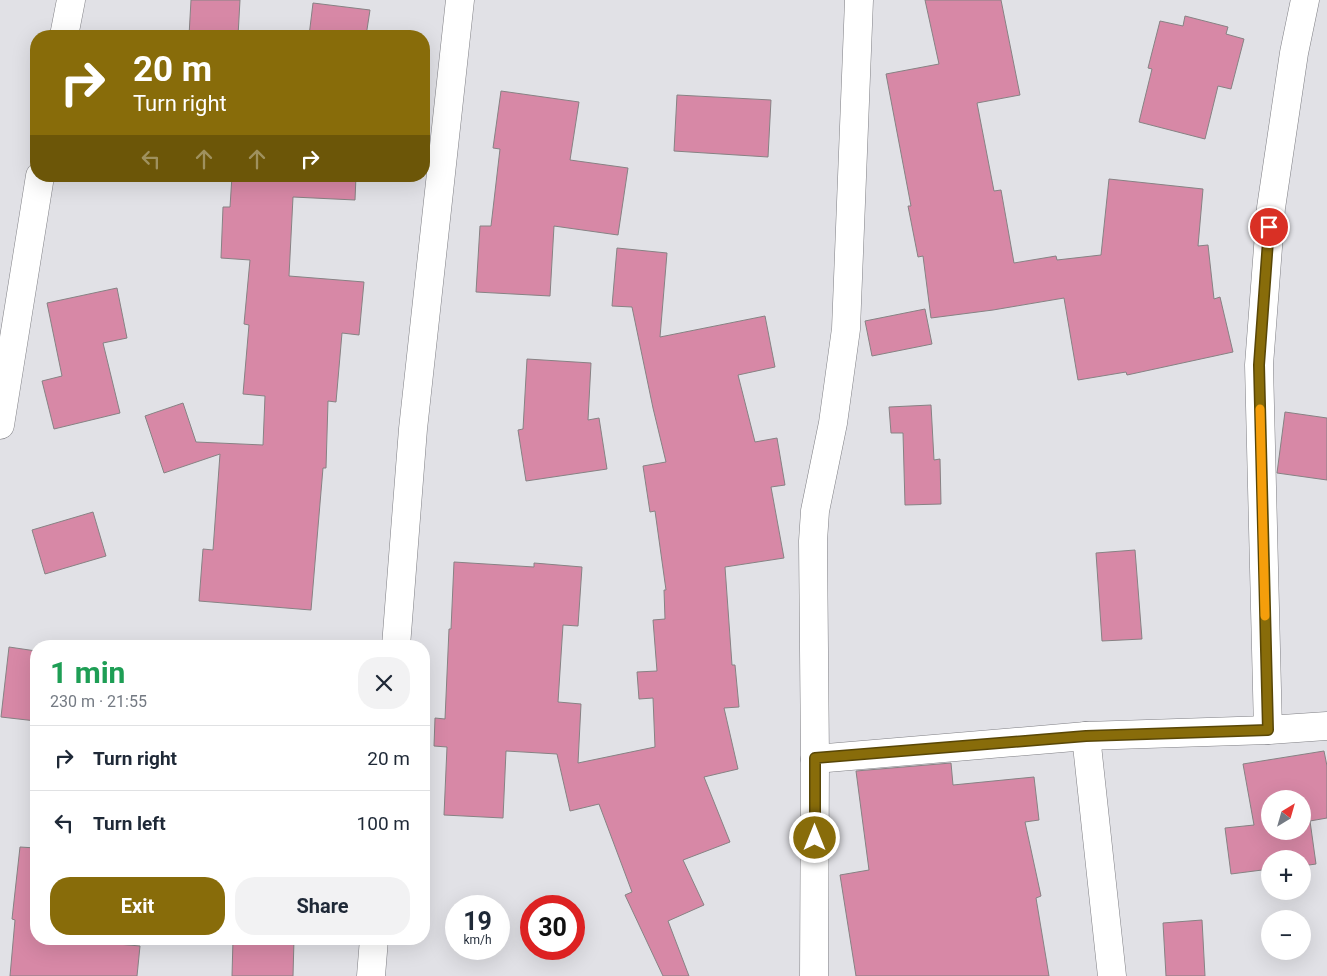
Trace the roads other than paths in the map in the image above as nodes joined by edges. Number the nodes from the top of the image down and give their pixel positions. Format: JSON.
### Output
{"nodes":[{"id":1,"x":71,"y":0,"type":"edge"},
{"id":2,"x":460,"y":0,"type":"edge"},
{"id":3,"x":859,"y":0,"type":"edge"},
{"id":4,"x":1304,"y":0,"type":"edge"},
{"id":5,"x":65,"y":30,"type":"edge"},
{"id":6,"x":39,"y":182,"type":"edge"},
{"id":7,"x":0,"y":424,"type":"edge"},
{"id":8,"x":396,"y":640,"type":"edge"},
{"id":9,"x":1327,"y":726,"type":"edge"},
{"id":10,"x":1268,"y":730,"type":"junction"},
{"id":11,"x":1086,"y":736,"type":"junction"},
{"id":12,"x":815,"y":758,"type":"junction"},
{"id":13,"x":374,"y":945,"type":"edge"},
{"id":14,"x":371,"y":976,"type":"edge"},
{"id":15,"x":814,"y":976,"type":"edge"},
{"id":16,"x":1112,"y":976,"type":"edge"}],
"edges":[{"from":1,"to":5,"type":"street"},
{"from":2,"to":8,"type":"street"},
{"from":3,"to":12,"type":"street"},
{"from":4,"to":10,"type":"street"},
{"from":6,"to":7,"type":"street"},
{"from":9,"to":10,"type":"street"},
{"from":10,"to":11,"type":"street"},
{"from":11,"to":12,"type":"street"},
{"from":11,"to":16,"type":"street"},
{"from":12,"to":15,"type":"street"},
{"from":13,"to":14,"type":"street"}]}
